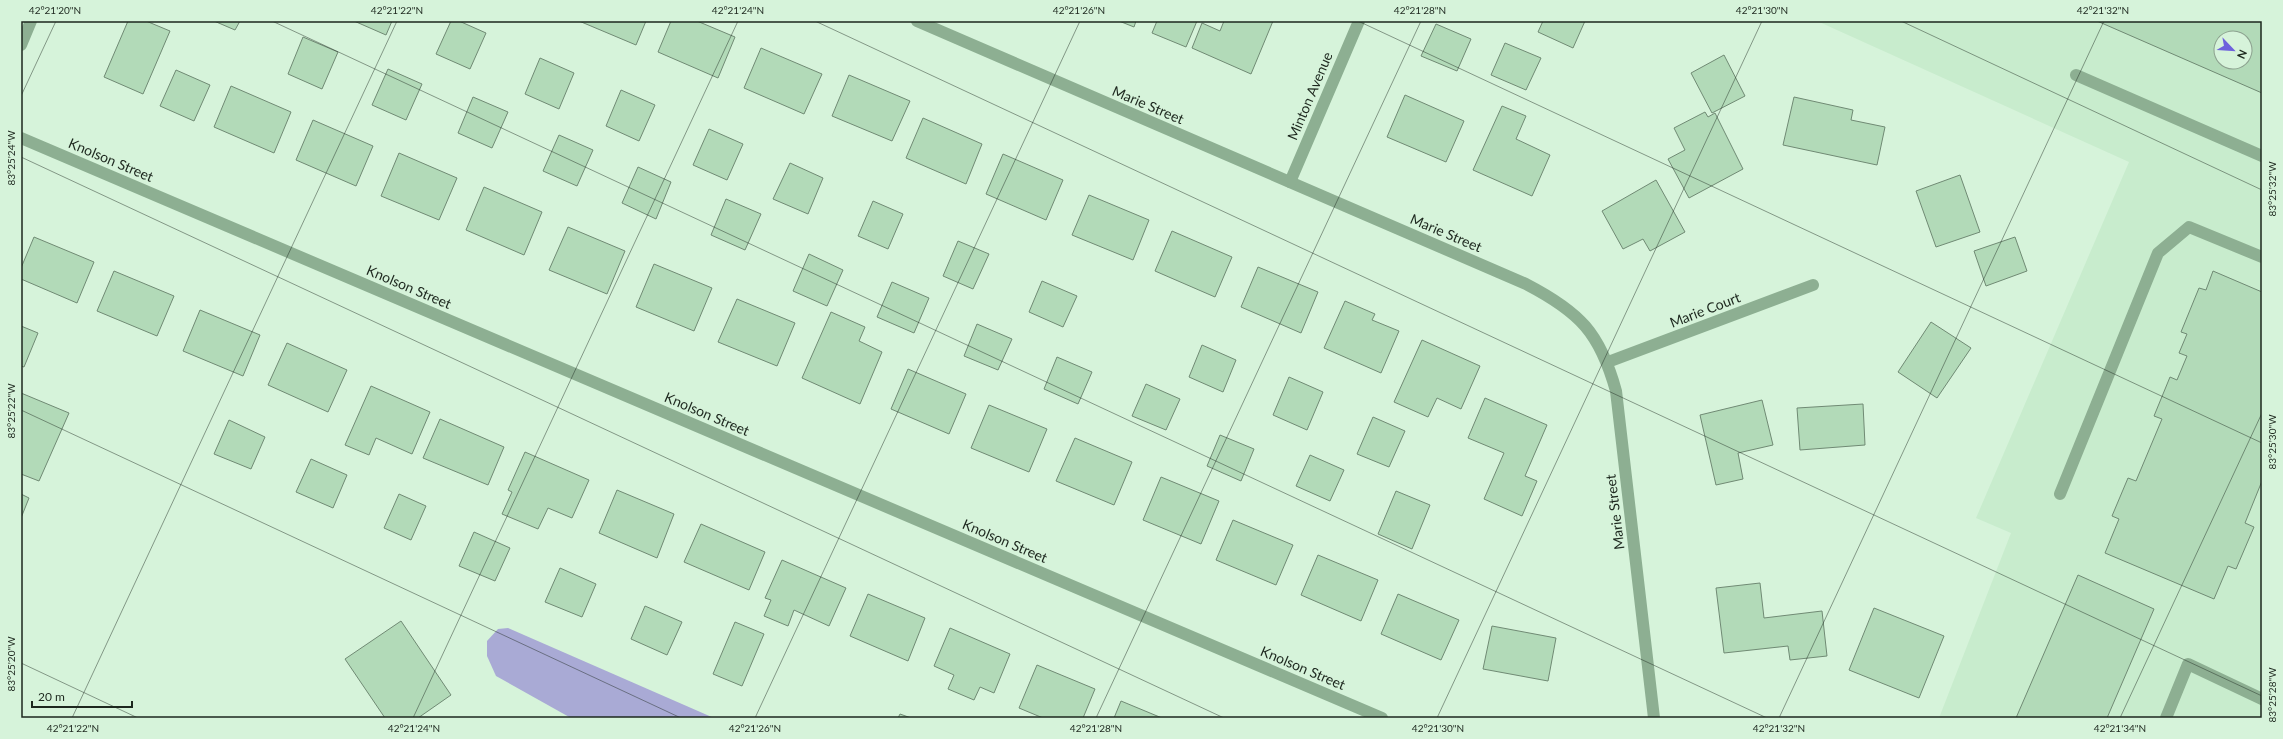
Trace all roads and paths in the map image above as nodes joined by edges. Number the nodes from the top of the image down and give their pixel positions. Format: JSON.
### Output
{"nodes":[{"id":1,"x":31,"y":21,"type":"edge"},
{"id":2,"x":917,"y":21,"type":"edge"},
{"id":3,"x":1359,"y":21,"type":"edge"},
{"id":4,"x":21,"y":45,"type":"edge"},
{"id":5,"x":2076,"y":75,"type":"dead end"},
{"id":6,"x":21,"y":138,"type":"edge"},
{"id":7,"x":2262,"y":156,"type":"edge"},
{"id":8,"x":1290,"y":182,"type":"junction"},
{"id":9,"x":2262,"y":257,"type":"edge"},
{"id":10,"x":1813,"y":286,"type":"dead end"},
{"id":11,"x":1608,"y":362,"type":"junction"},
{"id":12,"x":2060,"y":494,"type":"dead end"},
{"id":13,"x":2262,"y":698,"type":"edge"},
{"id":14,"x":1382,"y":718,"type":"edge"},
{"id":15,"x":1654,"y":718,"type":"edge"},
{"id":16,"x":2166,"y":718,"type":"edge"}],
"edges":[{"from":1,"to":4,"type":"street"},
{"from":2,"to":8,"type":"street","name":"Marie Street"},
{"from":3,"to":8,"type":"street","name":"Minton Avenue"},
{"from":5,"to":7,"type":"street"},
{"from":6,"to":14,"type":"street","name":"Knolson Street"},
{"from":8,"to":11,"type":"street","name":"Marie Street"},
{"from":9,"to":12,"type":"street"},
{"from":10,"to":11,"type":"street","name":"Marie Court"},
{"from":11,"to":15,"type":"street","name":"Marie Street"},
{"from":13,"to":16,"type":"street"}]}
